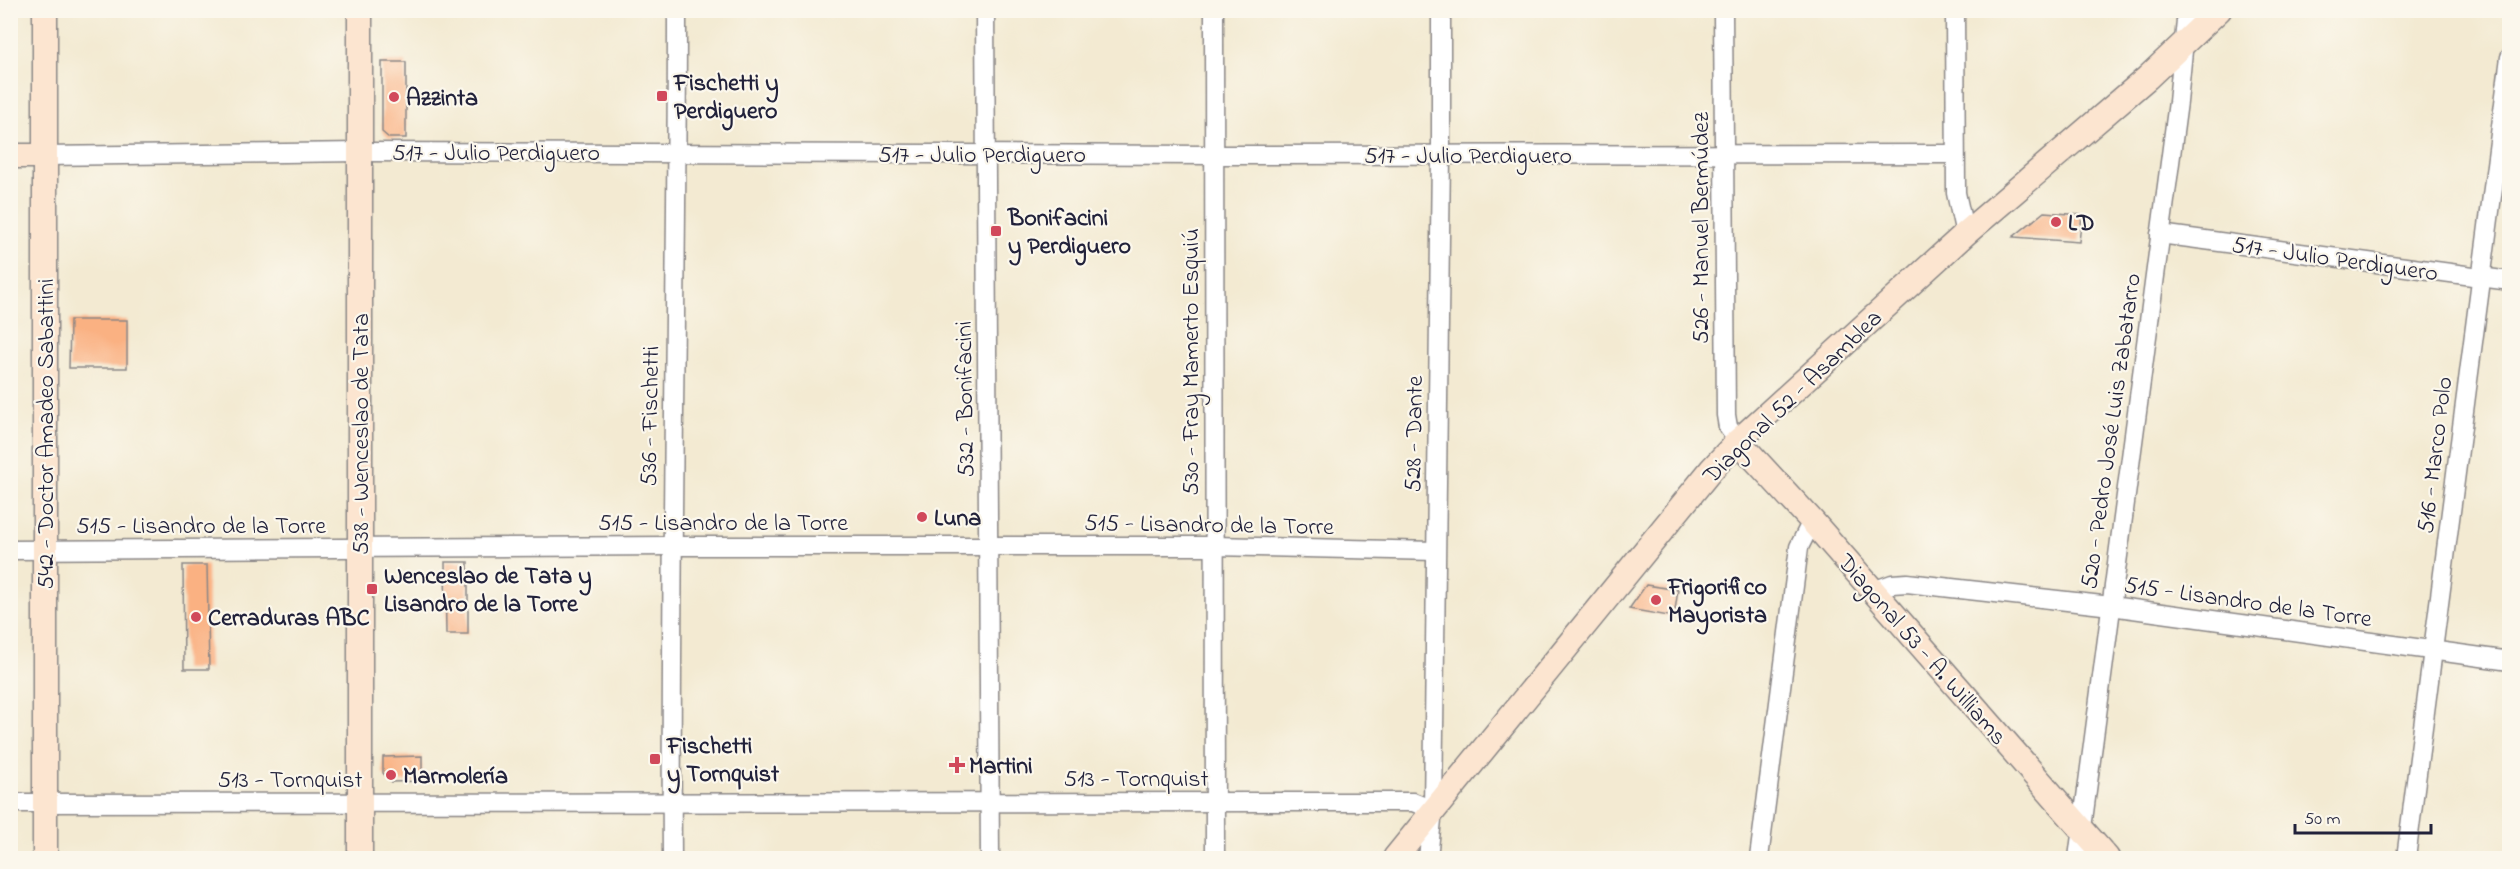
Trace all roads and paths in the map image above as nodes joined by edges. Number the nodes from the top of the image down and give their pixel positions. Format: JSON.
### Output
{"nodes":[{"id":1,"x":45,"y":10,"type":"edge"},
{"id":2,"x":360,"y":10,"type":"edge"},
{"id":3,"x":677,"y":10,"type":"edge"},
{"id":4,"x":985,"y":10,"type":"edge"},
{"id":5,"x":1214,"y":10,"type":"edge"},
{"id":6,"x":1441,"y":10,"type":"edge"},
{"id":7,"x":1723,"y":10,"type":"edge"},
{"id":8,"x":1955,"y":10,"type":"edge"},
{"id":9,"x":2187,"y":10,"type":"edge"},
{"id":10,"x":2219,"y":10,"type":"edge"},
{"id":11,"x":2185,"y":43,"type":"junction"},
{"id":12,"x":2510,"y":57,"type":"edge"},
{"id":13,"x":360,"y":152,"type":"junction"},
{"id":14,"x":677,"y":152,"type":"junction"},
{"id":15,"x":1724,"y":154,"type":"junction"},
{"id":16,"x":1954,"y":154,"type":"junction"},
{"id":17,"x":985,"y":155,"type":"junction"},
{"id":18,"x":1215,"y":155,"type":"junction"},
{"id":19,"x":1441,"y":155,"type":"junction"},
{"id":20,"x":10,"y":156,"type":"edge"},
{"id":21,"x":44,"y":156,"type":"junction"},
{"id":22,"x":1965,"y":234,"type":"junction"},
{"id":23,"x":2160,"y":234,"type":"junction"},
{"id":24,"x":2481,"y":278,"type":"junction"},
{"id":25,"x":2510,"y":281,"type":"edge"},
{"id":26,"x":1738,"y":441,"type":"junction"},
{"id":27,"x":1812,"y":521,"type":"junction"},
{"id":28,"x":671,"y":546,"type":"junction"},
{"id":29,"x":1214,"y":546,"type":"junction"},
{"id":30,"x":360,"y":547,"type":"junction"},
{"id":31,"x":989,"y":547,"type":"junction"},
{"id":32,"x":10,"y":550,"type":"edge"},
{"id":33,"x":45,"y":550,"type":"junction"},
{"id":34,"x":1435,"y":551,"type":"junction"},
{"id":35,"x":1873,"y":591,"type":"junction"},
{"id":36,"x":2111,"y":606,"type":"junction"},
{"id":37,"x":2433,"y":651,"type":"junction"},
{"id":38,"x":2510,"y":661,"type":"edge"},
{"id":39,"x":672,"y":802,"type":"junction"},
{"id":40,"x":990,"y":802,"type":"junction"},
{"id":41,"x":1215,"y":802,"type":"junction"},
{"id":42,"x":10,"y":803,"type":"edge"},
{"id":43,"x":45,"y":803,"type":"junction"},
{"id":44,"x":360,"y":803,"type":"junction"},
{"id":45,"x":1433,"y":810,"type":"junction"},
{"id":46,"x":2081,"y":829,"type":"junction"},
{"id":47,"x":45,"y":858,"type":"edge"},
{"id":48,"x":360,"y":858,"type":"edge"},
{"id":49,"x":672,"y":858,"type":"edge"},
{"id":50,"x":990,"y":858,"type":"edge"},
{"id":51,"x":1215,"y":858,"type":"edge"},
{"id":52,"x":1395,"y":858,"type":"edge"},
{"id":53,"x":1428,"y":858,"type":"edge"},
{"id":54,"x":1759,"y":858,"type":"edge"},
{"id":55,"x":2078,"y":858,"type":"edge"},
{"id":56,"x":2107,"y":858,"type":"edge"},
{"id":57,"x":2406,"y":858,"type":"edge"}],
"edges":[{"from":1,"to":21,"type":"street","name":"542 - Doctor Amadeo Sabattini"},
{"from":2,"to":13,"type":"street","name":"538 - Wenceslao de Tata"},
{"from":3,"to":14,"type":"street","name":"536 - Fischetti"},
{"from":4,"to":17,"type":"street","name":"532 - Bonifacini"},
{"from":5,"to":18,"type":"street","name":"530 - Fray Mamerto Esquiú"},
{"from":6,"to":19,"type":"street","name":"528 - Dante"},
{"from":7,"to":15,"type":"street","name":"526 - Manuel Bermúdez"},
{"from":8,"to":16,"type":"street"},
{"from":9,"to":11,"type":"street","name":"520 - Pedro José Luis Zabatarro"},
{"from":10,"to":11,"type":"street","name":"Diagonal 52 - Asamblea"},
{"from":11,"to":22,"type":"street","name":"Diagonal 52 - Asamblea"},
{"from":11,"to":23,"type":"street","name":"520 - Pedro José Luis Zabatarro"},
{"from":12,"to":24,"type":"street","name":"516 - Marco Polo"},
{"from":13,"to":14,"type":"street","name":"517 - Julio Perdiguero"},
{"from":13,"to":21,"type":"street","name":"517 - Julio Perdiguero"},
{"from":13,"to":30,"type":"street","name":"538 - Wenceslao de Tata"},
{"from":14,"to":17,"type":"street","name":"517 - Julio Perdiguero"},
{"from":14,"to":28,"type":"street","name":"536 - Fischetti"},
{"from":15,"to":16,"type":"street","name":"517 - Julio Perdiguero"},
{"from":15,"to":19,"type":"street","name":"517 - Julio Perdiguero"},
{"from":15,"to":26,"type":"street","name":"526 - Manuel Bermúdez"},
{"from":16,"to":22,"type":"street"},
{"from":17,"to":18,"type":"street","name":"517 - Julio Perdiguero"},
{"from":17,"to":31,"type":"street","name":"532 - Bonifacini"},
{"from":18,"to":19,"type":"street","name":"517 - Julio Perdiguero"},
{"from":18,"to":29,"type":"street","name":"530 - Fray Mamerto Esquiú"},
{"from":19,"to":34,"type":"street","name":"528 - Dante"},
{"from":20,"to":21,"type":"street","name":"517 - Julio Perdiguero"},
{"from":21,"to":33,"type":"street","name":"542 - Doctor Amadeo Sabattini"},
{"from":22,"to":26,"type":"street","name":"Diagonal 52 - Asamblea"},
{"from":23,"to":24,"type":"street","name":"517 - Julio Perdiguero"},
{"from":23,"to":36,"type":"street","name":"520 - Pedro José Luis Zabatarro"},
{"from":24,"to":25,"type":"street","name":"517 - Julio Perdiguero"},
{"from":24,"to":37,"type":"street","name":"516 - Marco Polo"},
{"from":26,"to":27,"type":"street","name":"Diagonal 53 - A. Williams"},
{"from":26,"to":45,"type":"street","name":"Diagonal 52 - Asamblea"},
{"from":27,"to":35,"type":"street","name":"Diagonal 53 - A. Williams"},
{"from":27,"to":54,"type":"street"},
{"from":28,"to":30,"type":"street","name":"515 - Lisandro de la Torre"},
{"from":28,"to":31,"type":"street","name":"515 - Lisandro de la Torre"},
{"from":28,"to":39,"type":"street","name":"536 - Fischetti"},
{"from":29,"to":31,"type":"street","name":"515 - Lisandro de la Torre"},
{"from":29,"to":34,"type":"street","name":"515 - Lisandro de la Torre"},
{"from":29,"to":41,"type":"street","name":"530 - Fray Mamerto Esquiú"},
{"from":30,"to":33,"type":"street","name":"515 - Lisandro de la Torre"},
{"from":30,"to":44,"type":"street","name":"538 - Wenceslao de Tata"},
{"from":31,"to":40,"type":"street","name":"532 - Bonifacini"},
{"from":32,"to":33,"type":"street","name":"515 - Lisandro de la Torre"},
{"from":33,"to":43,"type":"street","name":"542 - Doctor Amadeo Sabattini"},
{"from":34,"to":45,"type":"street","name":"528 - Dante"},
{"from":35,"to":36,"type":"street","name":"515 - Lisandro de la Torre"},
{"from":35,"to":46,"type":"street","name":"Diagonal 53 - A. Williams"},
{"from":36,"to":37,"type":"street","name":"515 - Lisandro de la Torre"},
{"from":36,"to":46,"type":"street","name":"520 - Pedro José Luis Zabatarro"},
{"from":37,"to":38,"type":"street","name":"515 - Lisandro de la Torre"},
{"from":37,"to":57,"type":"street","name":"516 - Marco Polo"},
{"from":39,"to":40,"type":"street","name":"513 - Tornquist"},
{"from":39,"to":44,"type":"street","name":"513 - Tornquist"},
{"from":39,"to":49,"type":"street","name":"536 - Fischetti"},
{"from":40,"to":41,"type":"street","name":"513 - Tornquist"},
{"from":40,"to":50,"type":"street","name":"532 - Bonifacini"},
{"from":41,"to":45,"type":"street","name":"513 - Tornquist"},
{"from":41,"to":51,"type":"street","name":"530 - Fray Mamerto Esquiú"},
{"from":42,"to":43,"type":"street","name":"513 - Tornquist"},
{"from":43,"to":44,"type":"street","name":"513 - Tornquist"},
{"from":43,"to":47,"type":"street","name":"542 - Doctor Amadeo Sabattini"},
{"from":44,"to":48,"type":"street","name":"538 - Wenceslao de Tata"},
{"from":45,"to":52,"type":"street","name":"Diagonal 52 - Asamblea"},
{"from":45,"to":53,"type":"street","name":"528 - Dante"},
{"from":46,"to":55,"type":"street","name":"520 - Pedro José Luis Zabatarro"},
{"from":46,"to":56,"type":"street","name":"Diagonal 53 - A. Williams"}]}
